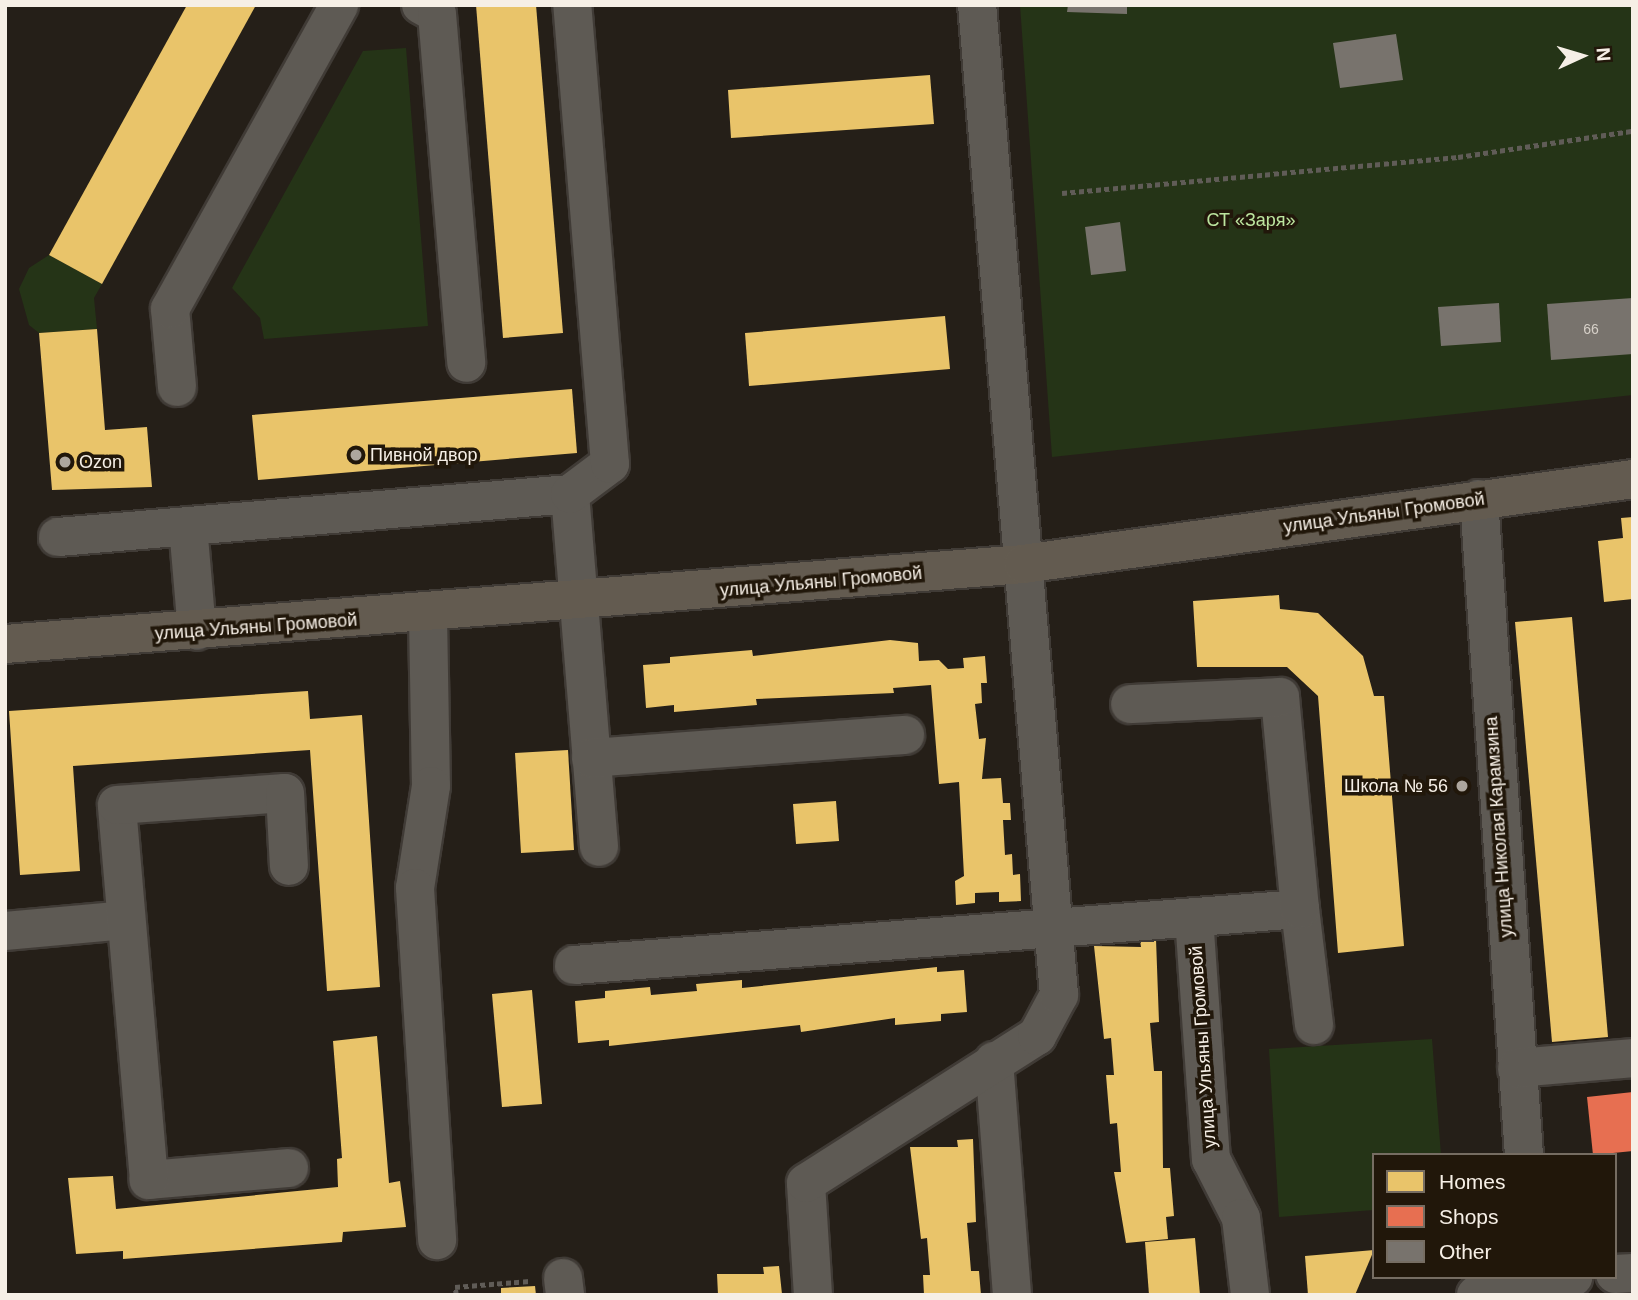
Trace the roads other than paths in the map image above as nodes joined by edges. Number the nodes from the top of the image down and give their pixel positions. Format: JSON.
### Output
{"nodes":[{"id":1,"x":339,"y":5,"type":"edge"},
{"id":2,"x":421,"y":5,"type":"edge"},
{"id":3,"x":572,"y":5,"type":"edge"},
{"id":4,"x":977,"y":5,"type":"edge"},
{"id":5,"x":466,"y":363,"type":"dead end"},
{"id":6,"x":177,"y":387,"type":"dead end"},
{"id":7,"x":1633,"y":479,"type":"edge"},
{"id":8,"x":570,"y":494,"type":"junction"},
{"id":9,"x":1479,"y":499,"type":"junction"},
{"id":10,"x":188,"y":526,"type":"junction"},
{"id":11,"x":58,"y":537,"type":"dead end"},
{"id":12,"x":1023,"y":564,"type":"junction"},
{"id":13,"x":579,"y":604,"type":"junction"},
{"id":14,"x":428,"y":616,"type":"junction"},
{"id":15,"x":197,"y":631,"type":"junction"},
{"id":16,"x":5,"y":644,"type":"edge"},
{"id":17,"x":1130,"y":704,"type":"dead end"},
{"id":18,"x":905,"y":735,"type":"dead end"},
{"id":19,"x":591,"y":758,"type":"junction"},
{"id":20,"x":598,"y":847,"type":"dead end"},
{"id":21,"x":289,"y":866,"type":"dead end"},
{"id":22,"x":1300,"y":909,"type":"junction"},
{"id":23,"x":1194,"y":918,"type":"junction"},
{"id":24,"x":126,"y":920,"type":"junction"},
{"id":25,"x":1054,"y":928,"type":"junction"},
{"id":26,"x":5,"y":931,"type":"edge"},
{"id":27,"x":574,"y":965,"type":"dead end"},
{"id":28,"x":1314,"y":1025,"type":"dead end"},
{"id":29,"x":1633,"y":1058,"type":"edge"},
{"id":30,"x":994,"y":1061,"type":"junction"},
{"id":31,"x":1517,"y":1068,"type":"junction"},
{"id":32,"x":1524,"y":1153,"type":"edge"},
{"id":33,"x":289,"y":1168,"type":"dead end"},
{"id":34,"x":438,"y":1240,"type":"dead end"},
{"id":35,"x":1544,"y":1279,"type":"edge"},
{"id":36,"x":813,"y":1295,"type":"edge"},
{"id":37,"x":1012,"y":1295,"type":"edge"},
{"id":38,"x":1250,"y":1295,"type":"edge"},
{"id":39,"x":1476,"y":1295,"type":"edge"}],
"edges":[{"from":1,"to":6,"type":"street"},
{"from":2,"to":5,"type":"street"},
{"from":3,"to":8,"type":"street"},
{"from":4,"to":12,"type":"street"},
{"from":7,"to":9,"type":"main road","name":"улица Ульяны Громовой"},
{"from":8,"to":10,"type":"street"},
{"from":8,"to":13,"type":"street"},
{"from":9,"to":12,"type":"main road","name":"улица Ульяны Громовой"},
{"from":9,"to":31,"type":"street","name":"улица Николая Карамзина"},
{"from":10,"to":11,"type":"street"},
{"from":10,"to":15,"type":"street"},
{"from":12,"to":13,"type":"main road","name":"улица Ульяны Громовой"},
{"from":12,"to":25,"type":"street"},
{"from":13,"to":14,"type":"main road","name":"улица Ульяны Громовой"},
{"from":13,"to":19,"type":"street"},
{"from":14,"to":15,"type":"main road","name":"улица Ульяны Громовой"},
{"from":14,"to":34,"type":"street"},
{"from":15,"to":16,"type":"main road","name":"улица Ульяны Громовой"},
{"from":17,"to":22,"type":"street"},
{"from":18,"to":19,"type":"street"},
{"from":19,"to":20,"type":"street"},
{"from":21,"to":24,"type":"street"},
{"from":22,"to":23,"type":"street"},
{"from":22,"to":28,"type":"street"},
{"from":23,"to":25,"type":"street"},
{"from":23,"to":38,"type":"street","name":"улица Ульяны Громовой"},
{"from":24,"to":26,"type":"street"},
{"from":24,"to":33,"type":"street"},
{"from":25,"to":27,"type":"street"},
{"from":25,"to":30,"type":"street"},
{"from":29,"to":31,"type":"street"},
{"from":30,"to":36,"type":"street"},
{"from":30,"to":37,"type":"street"},
{"from":31,"to":32,"type":"street","name":"улица Николая Карамзина"},
{"from":35,"to":39,"type":"street"}]}
